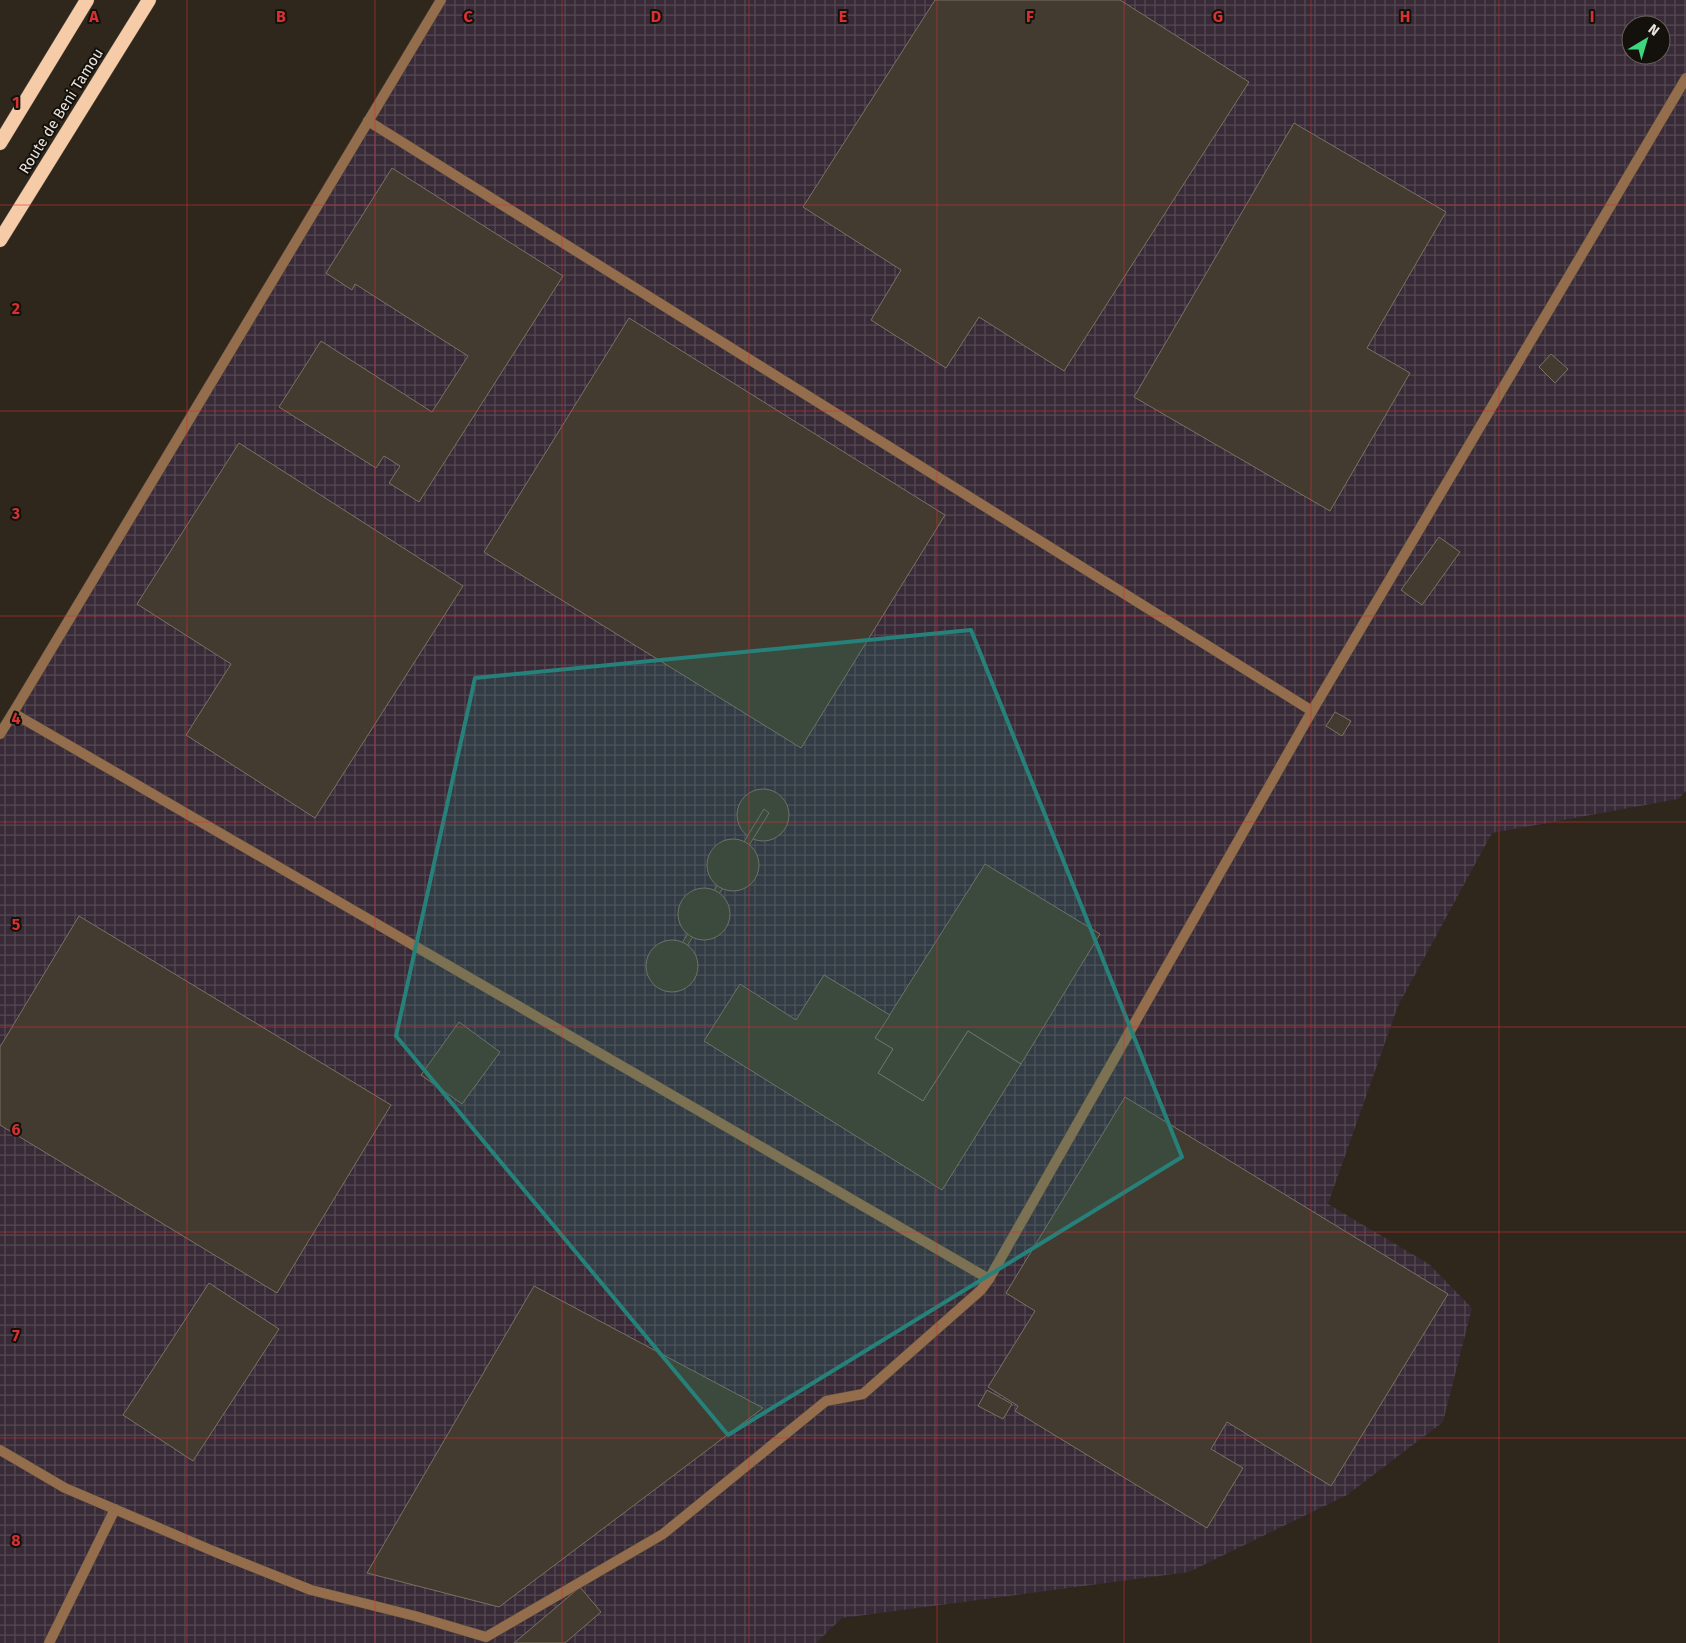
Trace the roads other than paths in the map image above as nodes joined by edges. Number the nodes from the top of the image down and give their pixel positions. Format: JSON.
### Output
{"nodes":[{"id":1,"x":87,"y":0,"type":"edge"},
{"id":2,"x":149,"y":0,"type":"edge"},
{"id":3,"x":441,"y":0,"type":"edge"},
{"id":4,"x":1686,"y":78,"type":"edge"},
{"id":5,"x":368,"y":121,"type":"junction"},
{"id":6,"x":0,"y":143,"type":"edge"},
{"id":7,"x":0,"y":240,"type":"edge"},
{"id":8,"x":1312,"y":711,"type":"junction"},
{"id":9,"x":13,"y":713,"type":"junction"},
{"id":10,"x":0,"y":734,"type":"edge"},
{"id":11,"x":989,"y":1279,"type":"junction"},
{"id":12,"x":0,"y":1450,"type":"edge"},
{"id":13,"x":115,"y":1509,"type":"junction"},
{"id":14,"x":49,"y":1643,"type":"edge"}],
"edges":[{"from":1,"to":6,"type":"highway"},
{"from":2,"to":7,"type":"highway","name":"Route de Beni Tamou"},
{"from":3,"to":5,"type":"lane"},
{"from":4,"to":8,"type":"lane"},
{"from":5,"to":8,"type":"lane"},
{"from":5,"to":9,"type":"lane"},
{"from":8,"to":11,"type":"lane"},
{"from":9,"to":10,"type":"lane"},
{"from":9,"to":11,"type":"lane"},
{"from":11,"to":13,"type":"lane"},
{"from":12,"to":13,"type":"lane"},
{"from":13,"to":14,"type":"lane"}]}
